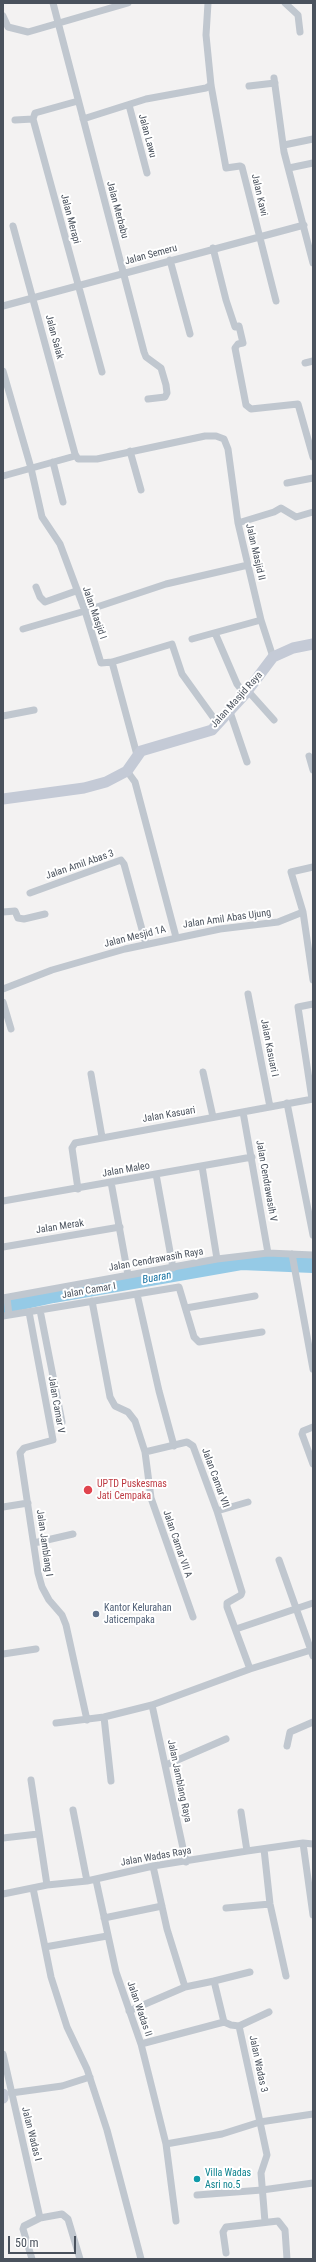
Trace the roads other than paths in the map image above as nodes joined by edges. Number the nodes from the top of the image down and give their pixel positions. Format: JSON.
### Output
{"nodes":[{"id":1,"x":53,"y":3,"type":"edge"},
{"id":2,"x":128,"y":3,"type":"edge"},
{"id":3,"x":208,"y":3,"type":"edge"},
{"id":4,"x":285,"y":3,"type":"edge"},
{"id":5,"x":3,"y":16,"type":"edge"},
{"id":6,"x":58,"y":23,"type":"junction"},
{"id":7,"x":300,"y":32,"type":"dead end"},
{"id":8,"x":211,"y":85,"type":"junction"},
{"id":9,"x":249,"y":86,"type":"dead end"},
{"id":10,"x":78,"y":101,"type":"junction"},
{"id":11,"x":129,"y":105,"type":"junction"},
{"id":12,"x":33,"y":119,"type":"junction"},
{"id":13,"x":83,"y":119,"type":"junction"},
{"id":14,"x":14,"y":120,"type":"dead end"},
{"id":15,"x":313,"y":139,"type":"edge"},
{"id":16,"x":284,"y":145,"type":"junction"},
{"id":17,"x":313,"y":162,"type":"edge"},
{"id":18,"x":289,"y":168,"type":"junction"},
{"id":19,"x":147,"y":172,"type":"dead end"},
{"id":20,"x":304,"y":225,"type":"junction"},
{"id":21,"x":13,"y":226,"type":"dead end"},
{"id":22,"x":258,"y":237,"type":"junction"},
{"id":23,"x":213,"y":248,"type":"junction"},
{"id":24,"x":170,"y":260,"type":"junction"},
{"id":25,"x":313,"y":263,"type":"edge"},
{"id":26,"x":124,"y":273,"type":"junction"},
{"id":27,"x":77,"y":285,"type":"junction"},
{"id":28,"x":33,"y":297,"type":"junction"},
{"id":29,"x":276,"y":301,"type":"dead end"},
{"id":30,"x":3,"y":306,"type":"edge"},
{"id":31,"x":190,"y":334,"type":"dead end"},
{"id":32,"x":313,"y":361,"type":"edge"},
{"id":33,"x":305,"y":363,"type":"dead end"},
{"id":34,"x":3,"y":371,"type":"edge"},
{"id":35,"x":102,"y":372,"type":"dead end"},
{"id":36,"x":148,"y":399,"type":"dead end"},
{"id":37,"x":130,"y":451,"type":"junction"},
{"id":38,"x":75,"y":455,"type":"junction"},
{"id":39,"x":313,"y":457,"type":"edge"},
{"id":40,"x":53,"y":462,"type":"junction"},
{"id":41,"x":31,"y":468,"type":"junction"},
{"id":42,"x":3,"y":476,"type":"edge"},
{"id":43,"x":313,"y":478,"type":"edge"},
{"id":44,"x":287,"y":483,"type":"dead end"},
{"id":45,"x":142,"y":490,"type":"dead end"},
{"id":46,"x":63,"y":502,"type":"dead end"},
{"id":47,"x":313,"y":512,"type":"edge"},
{"id":48,"x":238,"y":523,"type":"junction"},
{"id":49,"x":248,"y":565,"type":"junction"},
{"id":50,"x":36,"y":586,"type":"dead end"},
{"id":51,"x":76,"y":592,"type":"junction"},
{"id":52,"x":85,"y":611,"type":"junction"},
{"id":53,"x":261,"y":620,"type":"junction"},
{"id":54,"x":23,"y":629,"type":"dead end"},
{"id":55,"x":215,"y":633,"type":"junction"},
{"id":56,"x":192,"y":639,"type":"dead end"},
{"id":57,"x":313,"y":644,"type":"edge"},
{"id":58,"x":273,"y":657,"type":"junction"},
{"id":59,"x":112,"y":662,"type":"junction"},
{"id":60,"x":246,"y":693,"type":"junction"},
{"id":61,"x":34,"y":710,"type":"dead end"},
{"id":62,"x":230,"y":712,"type":"junction"},
{"id":63,"x":3,"y":716,"type":"edge"},
{"id":64,"x":274,"y":720,"type":"dead end"},
{"id":65,"x":218,"y":724,"type":"junction"},
{"id":66,"x":137,"y":755,"type":"junction"},
{"id":67,"x":309,"y":756,"type":"dead end"},
{"id":68,"x":247,"y":762,"type":"dead end"},
{"id":69,"x":313,"y":770,"type":"edge"},
{"id":70,"x":127,"y":771,"type":"junction"},
{"id":71,"x":3,"y":799,"type":"edge"},
{"id":72,"x":313,"y":867,"type":"edge"},
{"id":73,"x":30,"y":893,"type":"dead end"},
{"id":74,"x":3,"y":912,"type":"edge"},
{"id":75,"x":303,"y":912,"type":"junction"},
{"id":76,"x":46,"y":914,"type":"dead end"},
{"id":77,"x":176,"y":937,"type":"junction"},
{"id":78,"x":146,"y":944,"type":"junction"},
{"id":79,"x":313,"y":980,"type":"edge"},
{"id":80,"x":3,"y":989,"type":"edge"},
{"id":81,"x":248,"y":994,"type":"dead end"},
{"id":82,"x":3,"y":1002,"type":"edge"},
{"id":83,"x":313,"y":1004,"type":"edge"},
{"id":84,"x":11,"y":1029,"type":"dead end"},
{"id":85,"x":203,"y":1072,"type":"dead end"},
{"id":86,"x":91,"y":1074,"type":"dead end"},
{"id":87,"x":313,"y":1099,"type":"edge"},
{"id":88,"x":288,"y":1103,"type":"junction"},
{"id":89,"x":270,"y":1107,"type":"junction"},
{"id":90,"x":243,"y":1112,"type":"junction"},
{"id":91,"x":213,"y":1117,"type":"junction"},
{"id":92,"x":102,"y":1137,"type":"junction"},
{"id":93,"x":252,"y":1158,"type":"junction"},
{"id":94,"x":202,"y":1166,"type":"junction"},
{"id":95,"x":156,"y":1174,"type":"junction"},
{"id":96,"x":111,"y":1182,"type":"junction"},
{"id":97,"x":78,"y":1189,"type":"junction"},
{"id":98,"x":3,"y":1201,"type":"edge"},
{"id":99,"x":120,"y":1227,"type":"junction"},
{"id":100,"x":313,"y":1235,"type":"edge"},
{"id":101,"x":3,"y":1246,"type":"edge"},
{"id":102,"x":268,"y":1254,"type":"junction"},
{"id":103,"x":313,"y":1255,"type":"edge"},
{"id":104,"x":293,"y":1256,"type":"junction"},
{"id":105,"x":217,"y":1259,"type":"junction"},
{"id":106,"x":173,"y":1268,"type":"junction"},
{"id":107,"x":128,"y":1275,"type":"junction"},
{"id":108,"x":137,"y":1294,"type":"junction"},
{"id":109,"x":255,"y":1296,"type":"dead end"},
{"id":110,"x":5,"y":1299,"type":"edge"},
{"id":111,"x":92,"y":1301,"type":"junction"},
{"id":112,"x":186,"y":1308,"type":"junction"},
{"id":113,"x":40,"y":1310,"type":"junction"},
{"id":114,"x":29,"y":1312,"type":"junction"},
{"id":115,"x":7,"y":1313,"type":"edge"},
{"id":116,"x":262,"y":1332,"type":"dead end"},
{"id":117,"x":313,"y":1369,"type":"edge"},
{"id":118,"x":62,"y":1422,"type":"dead end"},
{"id":119,"x":313,"y":1427,"type":"edge"},
{"id":120,"x":174,"y":1446,"type":"junction"},
{"id":121,"x":145,"y":1452,"type":"junction"},
{"id":122,"x":313,"y":1464,"type":"edge"},
{"id":123,"x":23,"y":1478,"type":"joint"},
{"id":124,"x":248,"y":1502,"type":"dead end"},
{"id":125,"x":28,"y":1503,"type":"junction"},
{"id":126,"x":3,"y":1507,"type":"edge"},
{"id":127,"x":217,"y":1511,"type":"junction"},
{"id":128,"x":73,"y":1534,"type":"dead end"},
{"id":129,"x":34,"y":1542,"type":"junction"},
{"id":130,"x":279,"y":1560,"type":"dead end"},
{"id":131,"x":313,"y":1603,"type":"edge"},
{"id":132,"x":296,"y":1609,"type":"junction"},
{"id":133,"x":193,"y":1617,"type":"dead end"},
{"id":134,"x":236,"y":1629,"type":"junction"},
{"id":135,"x":36,"y":1649,"type":"dead end"},
{"id":136,"x":312,"y":1653,"type":"edge"},
{"id":137,"x":3,"y":1654,"type":"edge"},
{"id":138,"x":250,"y":1669,"type":"junction"},
{"id":139,"x":152,"y":1704,"type":"junction"},
{"id":140,"x":104,"y":1717,"type":"junction"},
{"id":141,"x":87,"y":1720,"type":"junction"},
{"id":142,"x":313,"y":1722,"type":"edge"},
{"id":143,"x":56,"y":1723,"type":"dead end"},
{"id":144,"x":226,"y":1740,"type":"dead end"},
{"id":145,"x":287,"y":1746,"type":"dead end"},
{"id":146,"x":166,"y":1765,"type":"junction"},
{"id":147,"x":31,"y":1780,"type":"dead end"},
{"id":148,"x":111,"y":1781,"type":"dead end"},
{"id":149,"x":73,"y":1810,"type":"dead end"},
{"id":150,"x":241,"y":1812,"type":"dead end"},
{"id":151,"x":38,"y":1834,"type":"junction"},
{"id":152,"x":3,"y":1838,"type":"edge"},
{"id":153,"x":303,"y":1843,"type":"junction"},
{"id":154,"x":313,"y":1844,"type":"edge"},
{"id":155,"x":264,"y":1849,"type":"junction"},
{"id":156,"x":247,"y":1851,"type":"junction"},
{"id":157,"x":186,"y":1862,"type":"junction"},
{"id":158,"x":153,"y":1866,"type":"junction"},
{"id":159,"x":96,"y":1880,"type":"junction"},
{"id":160,"x":87,"y":1881,"type":"junction"},
{"id":161,"x":47,"y":1885,"type":"junction"},
{"id":162,"x":33,"y":1888,"type":"junction"},
{"id":163,"x":3,"y":1894,"type":"edge"},
{"id":164,"x":270,"y":1904,"type":"junction"},
{"id":165,"x":162,"y":1906,"type":"junction"},
{"id":166,"x":226,"y":1908,"type":"dead end"},
{"id":167,"x":313,"y":1915,"type":"edge"},
{"id":168,"x":104,"y":1918,"type":"junction"},
{"id":169,"x":107,"y":1936,"type":"junction"},
{"id":170,"x":45,"y":1947,"type":"junction"},
{"id":171,"x":250,"y":1972,"type":"dead end"},
{"id":172,"x":286,"y":1976,"type":"dead end"},
{"id":173,"x":214,"y":1981,"type":"junction"},
{"id":174,"x":185,"y":1987,"type":"junction"},
{"id":175,"x":129,"y":2011,"type":"junction"},
{"id":176,"x":269,"y":2012,"type":"dead end"},
{"id":177,"x":224,"y":2022,"type":"junction"},
{"id":178,"x":239,"y":2026,"type":"junction"},
{"id":179,"x":141,"y":2044,"type":"junction"},
{"id":180,"x":3,"y":2054,"type":"edge"},
{"id":181,"x":90,"y":2077,"type":"junction"},
{"id":182,"x":6,"y":2095,"type":"edge"},
{"id":183,"x":313,"y":2114,"type":"edge"},
{"id":184,"x":260,"y":2122,"type":"junction"},
{"id":185,"x":166,"y":2144,"type":"junction"},
{"id":186,"x":313,"y":2183,"type":"edge"},
{"id":187,"x":262,"y":2190,"type":"junction"},
{"id":188,"x":197,"y":2195,"type":"dead end"},
{"id":189,"x":40,"y":2218,"type":"junction"},
{"id":190,"x":176,"y":2221,"type":"dead end"},
{"id":191,"x":265,"y":2222,"type":"junction"},
{"id":192,"x":226,"y":2253,"type":"dead end"},
{"id":193,"x":32,"y":2259,"type":"edge"},
{"id":194,"x":80,"y":2259,"type":"edge"},
{"id":195,"x":141,"y":2259,"type":"edge"},
{"id":196,"x":287,"y":2259,"type":"edge"}],
"edges":[{"from":1,"to":6,"type":"street","name":"Jalan Merbabu"},
{"from":2,"to":6,"type":"street"},
{"from":3,"to":8,"type":"street"},
{"from":4,"to":7,"type":"street"},
{"from":5,"to":6,"type":"street"},
{"from":6,"to":10,"type":"street","name":"Jalan Merbabu"},
{"from":8,"to":11,"type":"street"},
{"from":8,"to":22,"type":"street","name":"Jalan Kawi"},
{"from":9,"to":16,"type":"street"},
{"from":10,"to":12,"type":"street"},
{"from":10,"to":13,"type":"street","name":"Jalan Merbabu"},
{"from":11,"to":13,"type":"street","name":"Jalan Lawu"},
{"from":11,"to":19,"type":"street","name":"Jalan Lawu"},
{"from":12,"to":14,"type":"street"},
{"from":12,"to":27,"type":"street","name":"Jalan Merapi"},
{"from":13,"to":26,"type":"street","name":"Jalan Merbabu"},
{"from":15,"to":16,"type":"street"},
{"from":16,"to":18,"type":"street"},
{"from":17,"to":18,"type":"street"},
{"from":18,"to":20,"type":"street"},
{"from":20,"to":22,"type":"street","name":"Jalan Semeru"},
{"from":20,"to":25,"type":"street"},
{"from":21,"to":28,"type":"street","name":"Jalan Salak"},
{"from":22,"to":23,"type":"street","name":"Jalan Semeru"},
{"from":22,"to":29,"type":"street","name":"Jalan Kawi"},
{"from":23,"to":24,"type":"street","name":"Jalan Semeru"},
{"from":23,"to":39,"type":"street"},
{"from":24,"to":26,"type":"street","name":"Jalan Semeru"},
{"from":24,"to":31,"type":"street"},
{"from":26,"to":27,"type":"street","name":"Jalan Semeru"},
{"from":26,"to":36,"type":"street","name":"Jalan Merbabu"},
{"from":27,"to":28,"type":"street","name":"Jalan Semeru"},
{"from":27,"to":35,"type":"street","name":"Jalan Merapi"},
{"from":28,"to":30,"type":"street","name":"Jalan Semeru"},
{"from":28,"to":38,"type":"street","name":"Jalan Salak"},
{"from":32,"to":33,"type":"street"},
{"from":34,"to":41,"type":"street","name":"Jalan Masjid I"},
{"from":37,"to":38,"type":"street"},
{"from":37,"to":45,"type":"street"},
{"from":37,"to":48,"type":"street","name":"Jalan Masjid II"},
{"from":38,"to":40,"type":"street"},
{"from":40,"to":41,"type":"street"},
{"from":40,"to":46,"type":"street"},
{"from":41,"to":42,"type":"street"},
{"from":41,"to":51,"type":"street","name":"Jalan Masjid I"},
{"from":43,"to":44,"type":"street"},
{"from":47,"to":48,"type":"street"},
{"from":48,"to":49,"type":"street","name":"Jalan Masjid II"},
{"from":49,"to":52,"type":"street"},
{"from":49,"to":53,"type":"street","name":"Jalan Masjid II"},
{"from":50,"to":51,"type":"street"},
{"from":51,"to":52,"type":"street","name":"Jalan Masjid I"},
{"from":52,"to":54,"type":"street"},
{"from":52,"to":59,"type":"street","name":"Jalan Masjid I"},
{"from":53,"to":55,"type":"street"},
{"from":53,"to":58,"type":"street","name":"Jalan Masjid II"},
{"from":55,"to":56,"type":"street"},
{"from":55,"to":60,"type":"street"},
{"from":57,"to":58,"type":"street","name":"Jalan Masjid Raya"},
{"from":58,"to":60,"type":"street","name":"Jalan Masjid Raya"},
{"from":59,"to":65,"type":"street"},
{"from":59,"to":66,"type":"street"},
{"from":60,"to":62,"type":"street","name":"Jalan Masjid Raya"},
{"from":60,"to":64,"type":"street"},
{"from":61,"to":63,"type":"street"},
{"from":62,"to":65,"type":"street","name":"Jalan Masjid Raya"},
{"from":62,"to":68,"type":"street"},
{"from":65,"to":66,"type":"street","name":"Jalan Masjid Raya"},
{"from":66,"to":70,"type":"street"},
{"from":67,"to":69,"type":"street"},
{"from":70,"to":71,"type":"street"},
{"from":70,"to":77,"type":"street","name":"Jalan Mesjid 1A"},
{"from":72,"to":75,"type":"street"},
{"from":73,"to":78,"type":"street","name":"Jalan Amil Abas 3"},
{"from":74,"to":76,"type":"street"},
{"from":75,"to":77,"type":"street","name":"Jalan Amil Abas Ujung"},
{"from":75,"to":79,"type":"street"},
{"from":77,"to":78,"type":"street","name":"Jalan Mesjid 1A"},
{"from":78,"to":80,"type":"street","name":"Jalan Mesjid 1A"},
{"from":81,"to":89,"type":"street","name":"Jalan Kasuari I"},
{"from":82,"to":84,"type":"street"},
{"from":83,"to":87,"type":"street"},
{"from":85,"to":91,"type":"street"},
{"from":86,"to":92,"type":"street"},
{"from":87,"to":88,"type":"street","name":"Jalan Kasuari"},
{"from":88,"to":89,"type":"street","name":"Jalan Kasuari"},
{"from":88,"to":100,"type":"street"},
{"from":89,"to":90,"type":"street","name":"Jalan Kasuari"},
{"from":90,"to":91,"type":"street","name":"Jalan Kasuari"},
{"from":90,"to":93,"type":"street","name":"Jalan Cendrawasih V"},
{"from":91,"to":92,"type":"street","name":"Jalan Kasuari"},
{"from":92,"to":97,"type":"street","name":"Jalan Kasuari"},
{"from":93,"to":94,"type":"street","name":"Jalan Maleo"},
{"from":93,"to":102,"type":"street","name":"Jalan Cendrawasih V"},
{"from":94,"to":95,"type":"street","name":"Jalan Maleo"},
{"from":94,"to":105,"type":"street"},
{"from":95,"to":96,"type":"street","name":"Jalan Maleo"},
{"from":95,"to":106,"type":"street"},
{"from":96,"to":97,"type":"street","name":"Jalan Maleo"},
{"from":96,"to":99,"type":"street"},
{"from":97,"to":98,"type":"street","name":"Jalan Maleo"},
{"from":99,"to":101,"type":"street","name":"Jalan Merak"},
{"from":99,"to":107,"type":"street"},
{"from":102,"to":104,"type":"street","name":"Jalan Cendrawasih Raya"},
{"from":102,"to":105,"type":"street","name":"Jalan Cendrawasih Raya"},
{"from":103,"to":104,"type":"street","name":"Jalan Cendrawasih Raya"},
{"from":104,"to":117,"type":"street"},
{"from":105,"to":106,"type":"street","name":"Jalan Cendrawasih Raya"},
{"from":106,"to":107,"type":"street","name":"Jalan Cendrawasih Raya"},
{"from":107,"to":110,"type":"street","name":"Jalan Cendrawasih Raya"},
{"from":108,"to":111,"type":"street","name":"Jalan Camar I"},
{"from":108,"to":112,"type":"street","name":"Jalan Camar I"},
{"from":108,"to":120,"type":"street"},
{"from":109,"to":112,"type":"street"},
{"from":110,"to":115,"type":"street"},
{"from":111,"to":113,"type":"street","name":"Jalan Camar I"},
{"from":111,"to":121,"type":"street"},
{"from":112,"to":116,"type":"street"},
{"from":113,"to":114,"type":"street","name":"Jalan Camar I"},
{"from":113,"to":118,"type":"street"},
{"from":114,"to":115,"type":"street","name":"Jalan Camar I"},
{"from":114,"to":123,"type":"street","name":"Jalan Camar V"},
{"from":119,"to":122,"type":"street"},
{"from":120,"to":121,"type":"street","name":"Jalan Camar VII"},
{"from":120,"to":127,"type":"street","name":"Jalan Camar VII"},
{"from":121,"to":133,"type":"street","name":"Jalan Camar VII A"},
{"from":123,"to":125,"type":"street","name":"Jalan Jamblang I"},
{"from":124,"to":127,"type":"street"},
{"from":125,"to":126,"type":"street"},
{"from":125,"to":129,"type":"street","name":"Jalan Jamblang I"},
{"from":127,"to":134,"type":"street","name":"Jalan Camar VII"},
{"from":128,"to":129,"type":"street"},
{"from":129,"to":141,"type":"street","name":"Jalan Jamblang I"},
{"from":130,"to":132,"type":"street"},
{"from":131,"to":132,"type":"street"},
{"from":132,"to":134,"type":"street"},
{"from":132,"to":136,"type":"street"},
{"from":134,"to":138,"type":"street","name":"Jalan Camar VII"},
{"from":135,"to":137,"type":"street"},
{"from":136,"to":138,"type":"street"},
{"from":138,"to":139,"type":"street"},
{"from":139,"to":140,"type":"street"},
{"from":139,"to":146,"type":"street","name":"Jalan Jamblang Raya"},
{"from":140,"to":141,"type":"street"},
{"from":140,"to":148,"type":"street"},
{"from":141,"to":143,"type":"street"},
{"from":142,"to":145,"type":"street"},
{"from":144,"to":146,"type":"street"},
{"from":146,"to":157,"type":"street","name":"Jalan Jamblang Raya"},
{"from":147,"to":151,"type":"street"},
{"from":149,"to":160,"type":"street"},
{"from":150,"to":156,"type":"street"},
{"from":151,"to":152,"type":"street"},
{"from":151,"to":161,"type":"street"},
{"from":153,"to":154,"type":"street","name":"Jalan Wadas Raya"},
{"from":153,"to":155,"type":"street","name":"Jalan Wadas Raya"},
{"from":153,"to":167,"type":"street"},
{"from":155,"to":156,"type":"street","name":"Jalan Wadas Raya"},
{"from":155,"to":164,"type":"street"},
{"from":156,"to":157,"type":"street","name":"Jalan Wadas Raya"},
{"from":157,"to":158,"type":"street","name":"Jalan Wadas Raya"},
{"from":158,"to":159,"type":"street","name":"Jalan Wadas Raya"},
{"from":158,"to":165,"type":"street"},
{"from":159,"to":160,"type":"street","name":"Jalan Wadas Raya"},
{"from":159,"to":168,"type":"street","name":"Jalan Wadas II"},
{"from":160,"to":161,"type":"street","name":"Jalan Wadas Raya"},
{"from":161,"to":162,"type":"street","name":"Jalan Wadas Raya"},
{"from":162,"to":163,"type":"street","name":"Jalan Wadas Raya"},
{"from":162,"to":170,"type":"street"},
{"from":164,"to":166,"type":"street"},
{"from":164,"to":172,"type":"street"},
{"from":165,"to":168,"type":"street"},
{"from":165,"to":174,"type":"street"},
{"from":168,"to":169,"type":"street","name":"Jalan Wadas II"},
{"from":169,"to":170,"type":"street"},
{"from":169,"to":175,"type":"street","name":"Jalan Wadas II"},
{"from":170,"to":181,"type":"street"},
{"from":171,"to":173,"type":"street"},
{"from":173,"to":174,"type":"street"},
{"from":173,"to":177,"type":"street"},
{"from":174,"to":175,"type":"street"},
{"from":175,"to":179,"type":"street","name":"Jalan Wadas II"},
{"from":176,"to":178,"type":"street"},
{"from":177,"to":178,"type":"street","name":"Jalan Wadas 3"},
{"from":177,"to":179,"type":"street"},
{"from":178,"to":184,"type":"street","name":"Jalan Wadas 3"},
{"from":179,"to":185,"type":"street","name":"Jalan Wadas II"},
{"from":180,"to":182,"type":"street","name":"Jalan Wadas I"},
{"from":181,"to":182,"type":"street"},
{"from":181,"to":195,"type":"street"},
{"from":182,"to":189,"type":"street","name":"Jalan Wadas I"},
{"from":183,"to":184,"type":"street"},
{"from":184,"to":185,"type":"street"},
{"from":184,"to":187,"type":"street","name":"Jalan Wadas 3"},
{"from":185,"to":190,"type":"street","name":"Jalan Wadas II"},
{"from":186,"to":187,"type":"street"},
{"from":187,"to":188,"type":"street"},
{"from":187,"to":191,"type":"street","name":"Jalan Wadas 3"},
{"from":189,"to":193,"type":"street"},
{"from":189,"to":194,"type":"street"},
{"from":191,"to":192,"type":"street"},
{"from":191,"to":196,"type":"street"}]}
